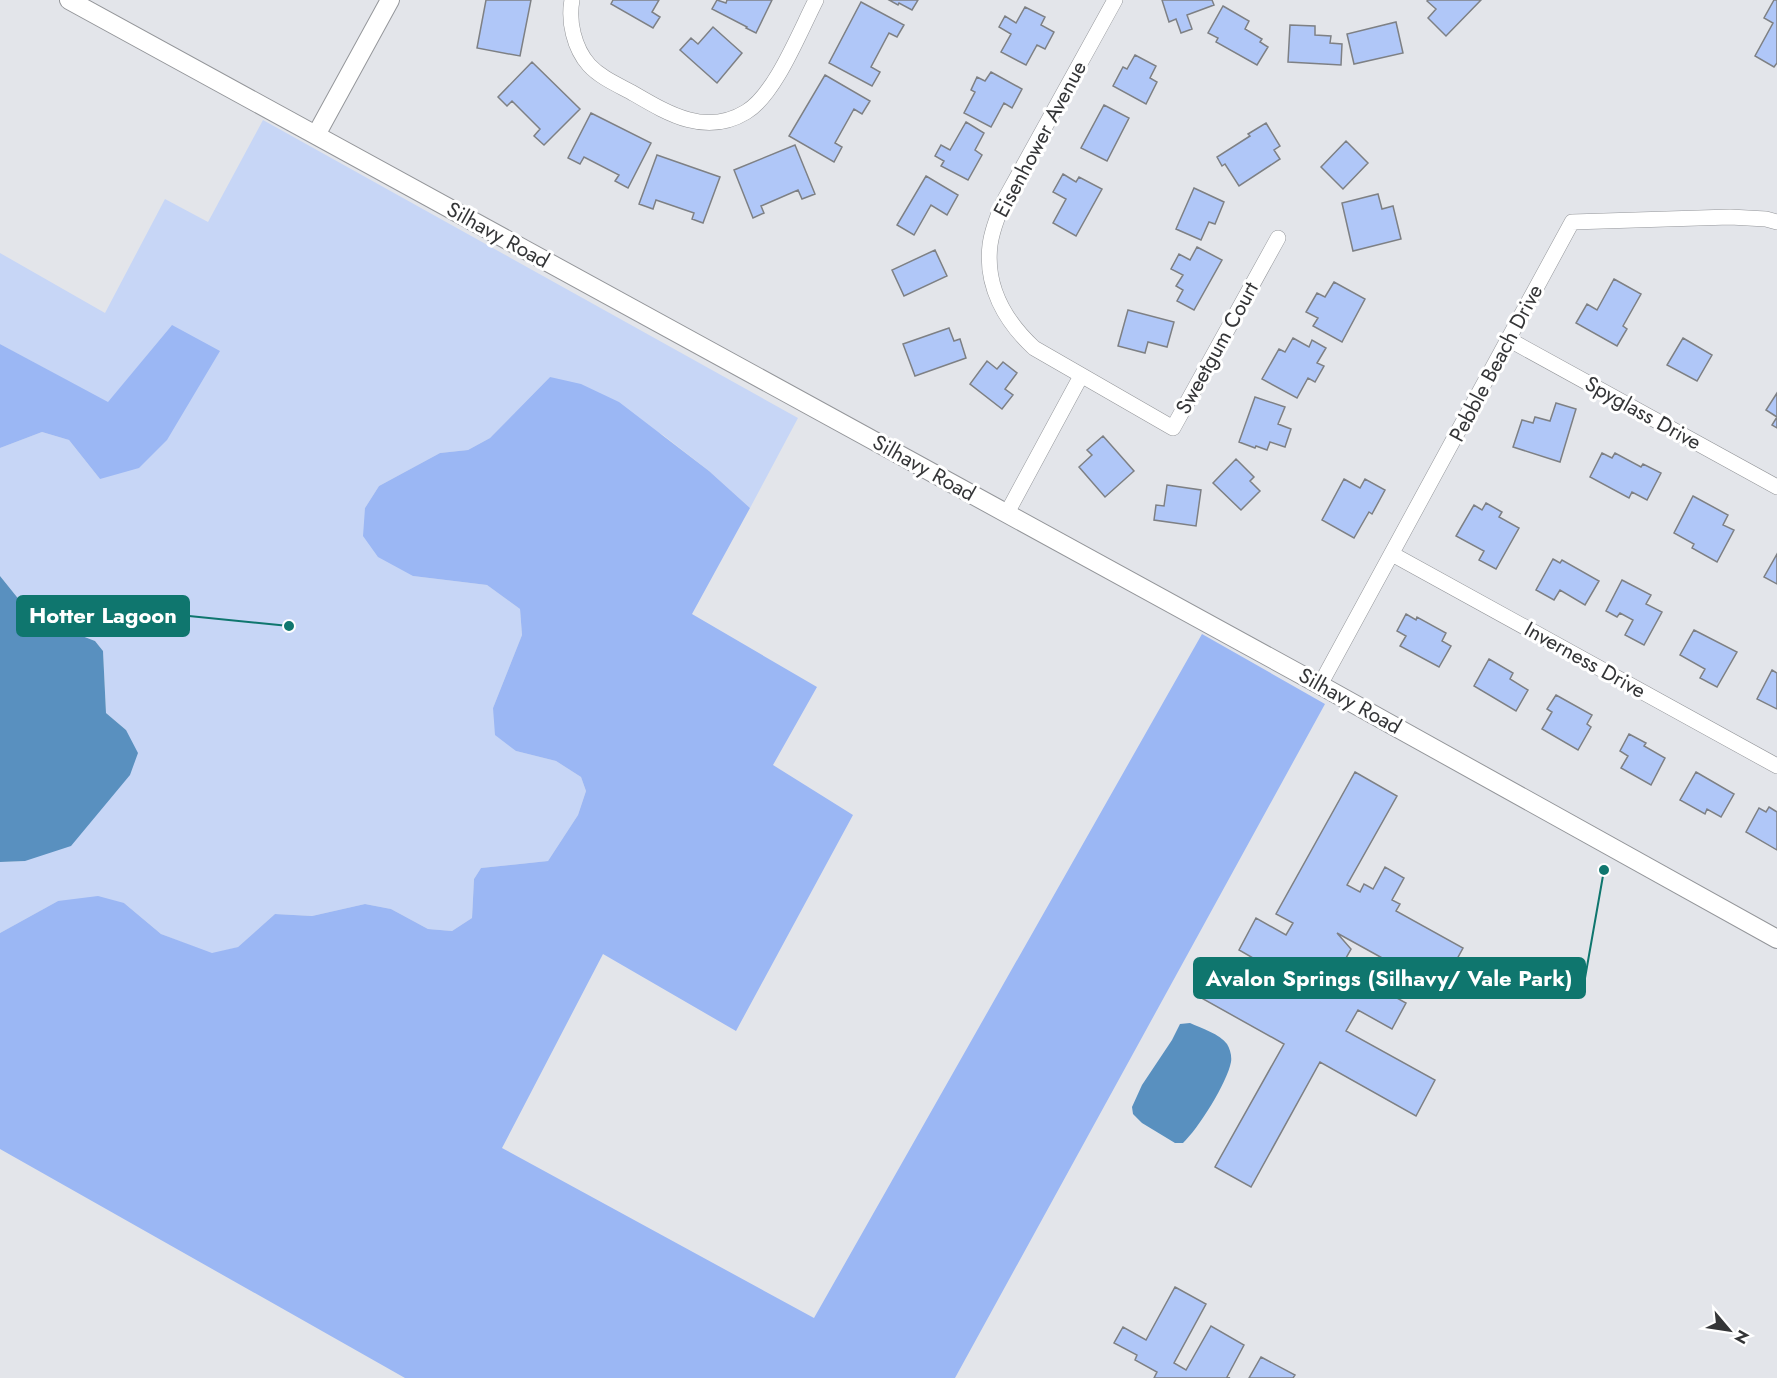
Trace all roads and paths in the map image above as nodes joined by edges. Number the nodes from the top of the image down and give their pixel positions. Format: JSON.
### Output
{"nodes":[{"id":1,"x":69,"y":0,"type":"edge"},
{"id":2,"x":390,"y":0,"type":"edge"},
{"id":3,"x":572,"y":0,"type":"edge"},
{"id":4,"x":816,"y":0,"type":"edge"},
{"id":5,"x":1115,"y":0,"type":"edge"},
{"id":6,"x":315,"y":135,"type":"junction"},
{"id":7,"x":1777,"y":222,"type":"edge"},
{"id":8,"x":1278,"y":238,"type":"dead end"},
{"id":9,"x":1508,"y":339,"type":"junction"},
{"id":10,"x":1081,"y":376,"type":"junction"},
{"id":11,"x":1777,"y":487,"type":"edge"},
{"id":12,"x":1007,"y":513,"type":"junction"},
{"id":13,"x":1392,"y":554,"type":"junction"},
{"id":14,"x":1320,"y":685,"type":"junction"},
{"id":15,"x":1777,"y":766,"type":"edge"},
{"id":16,"x":1777,"y":939,"type":"edge"}],
"edges":[{"from":1,"to":6,"type":"street","name":"Silhavy Road"},
{"from":2,"to":6,"type":"street"},
{"from":3,"to":4,"type":"street"},
{"from":5,"to":10,"type":"street","name":"Eisenhower Avenue"},
{"from":6,"to":12,"type":"street","name":"Silhavy Road"},
{"from":7,"to":9,"type":"street","name":"Pebble Beach Drive"},
{"from":8,"to":10,"type":"street","name":"Sweetgum Court"},
{"from":9,"to":11,"type":"street","name":"Spyglass Drive"},
{"from":9,"to":13,"type":"street","name":"Pebble Beach Drive"},
{"from":10,"to":12,"type":"street"},
{"from":12,"to":14,"type":"street","name":"Silhavy Road"},
{"from":13,"to":14,"type":"street","name":"Pebble Beach Drive"},
{"from":13,"to":15,"type":"street","name":"Inverness Drive"},
{"from":14,"to":16,"type":"street","name":"Silhavy Road"}]}
